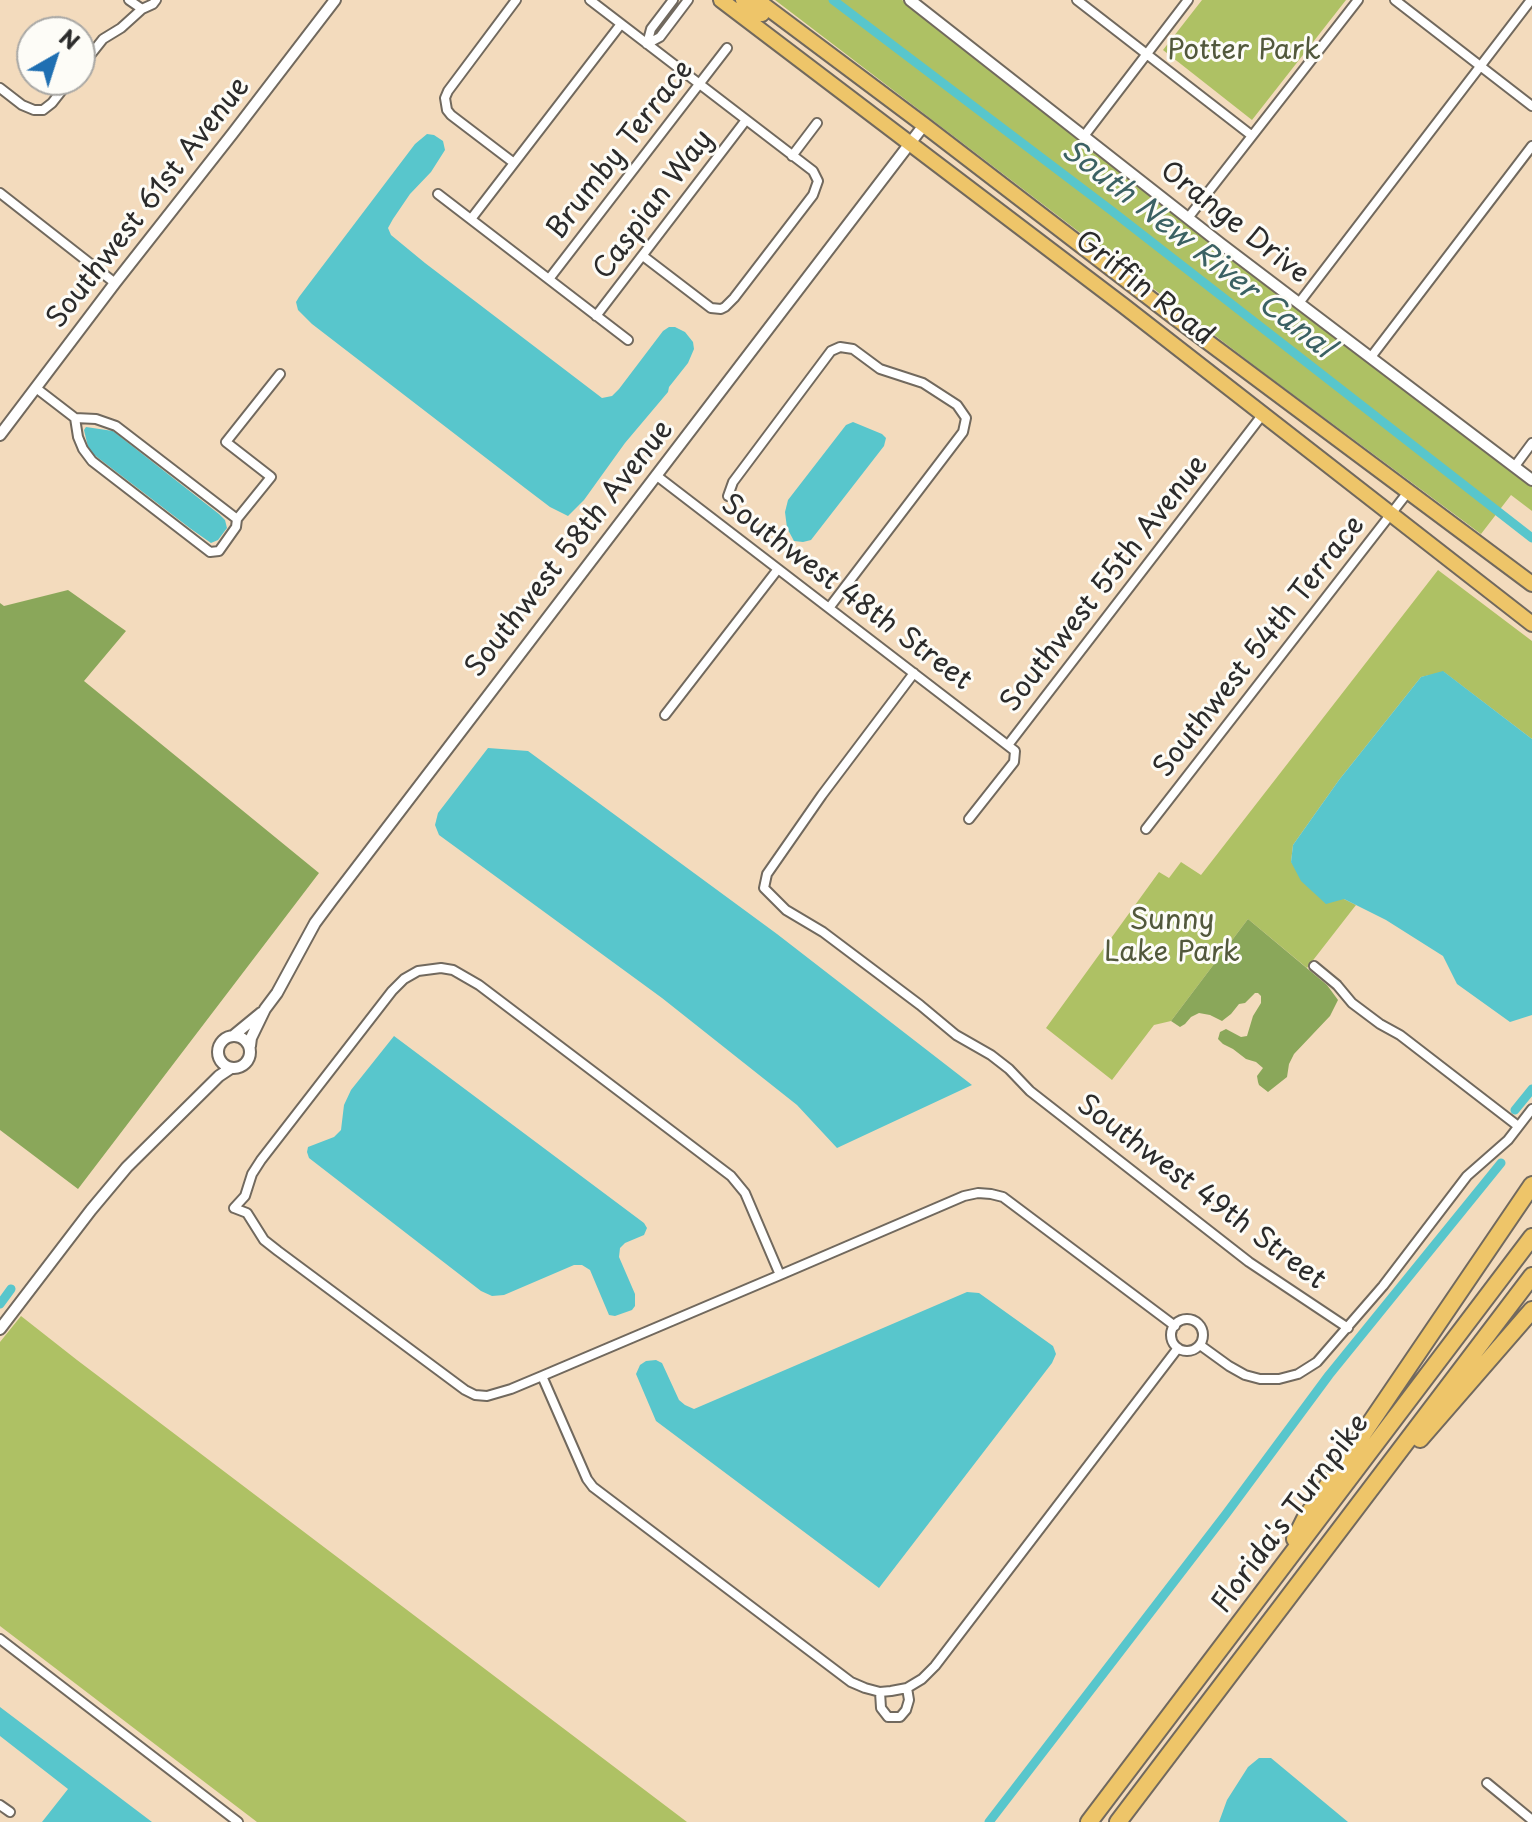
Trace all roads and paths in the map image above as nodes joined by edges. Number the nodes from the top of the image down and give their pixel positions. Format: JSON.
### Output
{"nodes":[{"id":1,"x":129,"y":0,"type":"edge"},
{"id":2,"x":156,"y":0,"type":"edge"},
{"id":3,"x":335,"y":0,"type":"edge"},
{"id":4,"x":516,"y":0,"type":"edge"},
{"id":5,"x":590,"y":0,"type":"edge"},
{"id":6,"x":673,"y":0,"type":"edge"},
{"id":7,"x":688,"y":0,"type":"edge"},
{"id":8,"x":721,"y":0,"type":"edge"},
{"id":9,"x":743,"y":0,"type":"edge"},
{"id":10,"x":757,"y":0,"type":"edge"},
{"id":11,"x":910,"y":0,"type":"edge"},
{"id":12,"x":1077,"y":0,"type":"edge"},
{"id":13,"x":1188,"y":0,"type":"edge"},
{"id":14,"x":1358,"y":0,"type":"edge"},
{"id":15,"x":1395,"y":0,"type":"edge"},
{"id":16,"x":1531,"y":0,"type":"edge"},
{"id":17,"x":142,"y":9,"type":"junction"},
{"id":18,"x":621,"y":24,"type":"junction"},
{"id":19,"x":800,"y":32,"type":"junction"},
{"id":20,"x":647,"y":44,"type":"junction"},
{"id":21,"x":96,"y":48,"type":"edge"},
{"id":22,"x":727,"y":48,"type":"dead end"},
{"id":23,"x":1147,"y":55,"type":"junction"},
{"id":24,"x":1480,"y":66,"type":"junction"},
{"id":25,"x":699,"y":84,"type":"junction"},
{"id":26,"x":0,"y":88,"type":"edge"},
{"id":27,"x":57,"y":96,"type":"edge"},
{"id":28,"x":1532,"y":106,"type":"edge"},
{"id":29,"x":746,"y":120,"type":"junction"},
{"id":30,"x":817,"y":123,"type":"dead end"},
{"id":31,"x":924,"y":125,"type":"junction"},
{"id":32,"x":1251,"y":135,"type":"junction"},
{"id":33,"x":1084,"y":136,"type":"junction"},
{"id":34,"x":911,"y":143,"type":"junction"},
{"id":35,"x":1532,"y":146,"type":"edge"},
{"id":36,"x":792,"y":156,"type":"junction"},
{"id":37,"x":514,"y":163,"type":"junction"},
{"id":38,"x":0,"y":193,"type":"edge"},
{"id":39,"x":438,"y":194,"type":"dead end"},
{"id":40,"x":1188,"y":218,"type":"junction"},
{"id":41,"x":471,"y":219,"type":"junction"},
{"id":42,"x":643,"y":256,"type":"junction"},
{"id":43,"x":549,"y":279,"type":"junction"},
{"id":44,"x":1127,"y":281,"type":"junction"},
{"id":45,"x":1093,"y":282,"type":"junction"},
{"id":46,"x":115,"y":283,"type":"junction"},
{"id":47,"x":1299,"y":303,"type":"junction"},
{"id":48,"x":1124,"y":306,"type":"junction"},
{"id":49,"x":596,"y":316,"type":"junction"},
{"id":50,"x":1173,"y":316,"type":"junction"},
{"id":51,"x":628,"y":340,"type":"dead end"},
{"id":52,"x":1371,"y":357,"type":"junction"},
{"id":53,"x":280,"y":374,"type":"dead end"},
{"id":54,"x":36,"y":388,"type":"junction"},
{"id":55,"x":1263,"y":414,"type":"junction"},
{"id":56,"x":75,"y":418,"type":"junction"},
{"id":57,"x":0,"y":435,"type":"edge"},
{"id":58,"x":1532,"y":443,"type":"edge"},
{"id":59,"x":1515,"y":466,"type":"junction"},
{"id":60,"x":657,"y":476,"type":"junction"},
{"id":61,"x":1532,"y":480,"type":"edge"},
{"id":62,"x":1408,"y":492,"type":"junction"},
{"id":63,"x":728,"y":496,"type":"dead end"},
{"id":64,"x":1391,"y":514,"type":"junction"},
{"id":65,"x":237,"y":519,"type":"junction"},
{"id":66,"x":778,"y":569,"type":"junction"},
{"id":67,"x":1532,"y":584,"type":"edge"},
{"id":68,"x":829,"y":608,"type":"junction"},
{"id":69,"x":1532,"y":624,"type":"edge"},
{"id":70,"x":914,"y":673,"type":"junction"},
{"id":71,"x":665,"y":715,"type":"dead end"},
{"id":72,"x":1008,"y":745,"type":"junction"},
{"id":73,"x":969,"y":819,"type":"dead end"},
{"id":74,"x":1146,"y":829,"type":"dead end"},
{"id":75,"x":1314,"y":966,"type":"dead end"},
{"id":76,"x":265,"y":1009,"type":"junction"},
{"id":77,"x":233,"y":1036,"type":"junction"},
{"id":78,"x":250,"y":1046,"type":"junction"},
{"id":79,"x":219,"y":1056,"type":"junction"},
{"id":80,"x":231,"y":1068,"type":"junction"},
{"id":81,"x":200,"y":1094,"type":"junction"},
{"id":82,"x":1532,"y":1109,"type":"edge"},
{"id":83,"x":1518,"y":1126,"type":"junction"},
{"id":84,"x":1532,"y":1185,"type":"edge"},
{"id":85,"x":1532,"y":1237,"type":"edge"},
{"id":86,"x":780,"y":1275,"type":"junction"},
{"id":87,"x":1532,"y":1276,"type":"edge"},
{"id":88,"x":1532,"y":1310,"type":"edge"},
{"id":89,"x":1175,"y":1326,"type":"junction"},
{"id":90,"x":1348,"y":1328,"type":"junction"},
{"id":91,"x":0,"y":1329,"type":"edge"},
{"id":92,"x":1200,"y":1345,"type":"junction"},
{"id":93,"x":1178,"y":1348,"type":"junction"},
{"id":94,"x":542,"y":1376,"type":"junction"},
{"id":95,"x":1379,"y":1480,"type":"junction"},
{"id":96,"x":1274,"y":1579,"type":"junction"},
{"id":97,"x":0,"y":1639,"type":"edge"},
{"id":98,"x":907,"y":1688,"type":"junction"},
{"id":99,"x":880,"y":1692,"type":"junction"},
{"id":100,"x":1487,"y":1783,"type":"dead end"},
{"id":101,"x":0,"y":1805,"type":"edge"},
{"id":102,"x":10,"y":1812,"type":"dead end"},
{"id":103,"x":1532,"y":1820,"type":"edge"},
{"id":104,"x":238,"y":1822,"type":"edge"},
{"id":105,"x":1089,"y":1822,"type":"edge"},
{"id":106,"x":1118,"y":1822,"type":"edge"}],
"edges":[{"from":1,"to":17,"type":"street"},
{"from":2,"to":17,"type":"street"},
{"from":3,"to":46,"type":"street","name":"Southwest 61st Avenue"},
{"from":4,"to":37,"type":"street"},
{"from":5,"to":18,"type":"street"},
{"from":6,"to":20,"type":"street"},
{"from":7,"to":20,"type":"street"},
{"from":8,"to":34,"type":"main road","name":"Griffin Road"},
{"from":9,"to":19,"type":"main road"},
{"from":10,"to":19,"type":"main road","name":"Griffin Road"},
{"from":11,"to":33,"type":"street","name":"Orange Drive"},
{"from":12,"to":23,"type":"street"},
{"from":13,"to":23,"type":"street"},
{"from":14,"to":32,"type":"street"},
{"from":15,"to":24,"type":"street"},
{"from":16,"to":24,"type":"street"},
{"from":17,"to":21,"type":"street"},
{"from":18,"to":20,"type":"street"},
{"from":18,"to":37,"type":"street"},
{"from":19,"to":31,"type":"main road","name":"Griffin Road"},
{"from":20,"to":25,"type":"street"},
{"from":22,"to":25,"type":"street","name":"Brumby Terrace"},
{"from":23,"to":32,"type":"street"},
{"from":23,"to":33,"type":"street"},
{"from":24,"to":28,"type":"street"},
{"from":24,"to":47,"type":"street"},
{"from":25,"to":29,"type":"street"},
{"from":25,"to":43,"type":"street","name":"Brumby Terrace"},
{"from":26,"to":27,"type":"street"},
{"from":29,"to":36,"type":"street"},
{"from":29,"to":42,"type":"street","name":"Caspian Way"},
{"from":30,"to":36,"type":"street"},
{"from":31,"to":34,"type":"street","name":"Southwest 58th Avenue"},
{"from":31,"to":44,"type":"main road","name":"Griffin Road"},
{"from":32,"to":40,"type":"street"},
{"from":33,"to":40,"type":"street","name":"Orange Drive"},
{"from":34,"to":45,"type":"main road","name":"Griffin Road"},
{"from":34,"to":60,"type":"street","name":"Southwest 58th Avenue"},
{"from":35,"to":52,"type":"street"},
{"from":36,"to":42,"type":"street"},
{"from":37,"to":41,"type":"street"},
{"from":38,"to":46,"type":"street"},
{"from":39,"to":41,"type":"street"},
{"from":40,"to":47,"type":"street","name":"Orange Drive"},
{"from":41,"to":43,"type":"street"},
{"from":42,"to":49,"type":"street","name":"Caspian Way"},
{"from":43,"to":49,"type":"street"},
{"from":44,"to":45,"type":"main road"},
{"from":44,"to":50,"type":"main road","name":"Griffin Road"},
{"from":45,"to":48,"type":"main road","name":"Griffin Road"},
{"from":46,"to":54,"type":"street","name":"Southwest 61st Avenue"},
{"from":47,"to":52,"type":"street","name":"Orange Drive"},
{"from":48,"to":50,"type":"main road"},
{"from":48,"to":55,"type":"main road","name":"Griffin Road"},
{"from":49,"to":51,"type":"street"},
{"from":50,"to":62,"type":"main road","name":"Griffin Road"},
{"from":52,"to":59,"type":"street","name":"Orange Drive"},
{"from":53,"to":65,"type":"street"},
{"from":54,"to":56,"type":"street"},
{"from":54,"to":57,"type":"street","name":"Southwest 61st Avenue"},
{"from":55,"to":64,"type":"main road","name":"Griffin Road"},
{"from":55,"to":72,"type":"street","name":"Southwest 55th Avenue"},
{"from":56,"to":65,"type":"street"},
{"from":56,"to":65,"type":"street"},
{"from":58,"to":59,"type":"street"},
{"from":59,"to":61,"type":"street","name":"Orange Drive"},
{"from":60,"to":66,"type":"street","name":"Southwest 48th Street"},
{"from":60,"to":76,"type":"street","name":"Southwest 58th Avenue"},
{"from":62,"to":64,"type":"street","name":"Southwest 54th Terrace"},
{"from":62,"to":67,"type":"main road","name":"Griffin Road"},
{"from":63,"to":68,"type":"street"},
{"from":64,"to":69,"type":"main road","name":"Griffin Road"},
{"from":64,"to":74,"type":"street","name":"Southwest 54th Terrace"},
{"from":66,"to":68,"type":"street","name":"Southwest 48th Street"},
{"from":66,"to":71,"type":"street"},
{"from":68,"to":70,"type":"street","name":"Southwest 48th Street"},
{"from":70,"to":72,"type":"street","name":"Southwest 48th Street"},
{"from":70,"to":90,"type":"street","name":"Southwest 49th Street"},
{"from":72,"to":73,"type":"street","name":"Southwest 55th Avenue"},
{"from":75,"to":83,"type":"street"},
{"from":76,"to":77,"type":"street","name":"Southwest 58th Avenue"},
{"from":76,"to":78,"type":"street","name":"Southwest 58th Avenue"},
{"from":77,"to":78,"type":"street"},
{"from":77,"to":79,"type":"street"},
{"from":78,"to":80,"type":"street"},
{"from":79,"to":80,"type":"street"},
{"from":79,"to":81,"type":"street"},
{"from":80,"to":81,"type":"street"},
{"from":81,"to":91,"type":"street"},
{"from":82,"to":83,"type":"street"},
{"from":83,"to":90,"type":"street"},
{"from":84,"to":96,"type":"highway"},
{"from":85,"to":96,"type":"highway","name":"Florida's Turnpike"},
{"from":86,"to":89,"type":"street"},
{"from":86,"to":94,"type":"street"},
{"from":86,"to":94,"type":"street"},
{"from":87,"to":95,"type":"highway","name":"Florida's Turnpike"},
{"from":88,"to":95,"type":"highway"},
{"from":89,"to":92,"type":"street"},
{"from":89,"to":93,"type":"street"},
{"from":90,"to":92,"type":"street"},
{"from":92,"to":93,"type":"street"},
{"from":93,"to":98,"type":"street"},
{"from":94,"to":99,"type":"street"},
{"from":95,"to":106,"type":"highway","name":"Florida's Turnpike"},
{"from":96,"to":105,"type":"highway","name":"Florida's Turnpike"},
{"from":97,"to":104,"type":"street"},
{"from":98,"to":99,"type":"street"},
{"from":98,"to":99,"type":"street"},
{"from":100,"to":103,"type":"street"},
{"from":101,"to":102,"type":"street"}]}
